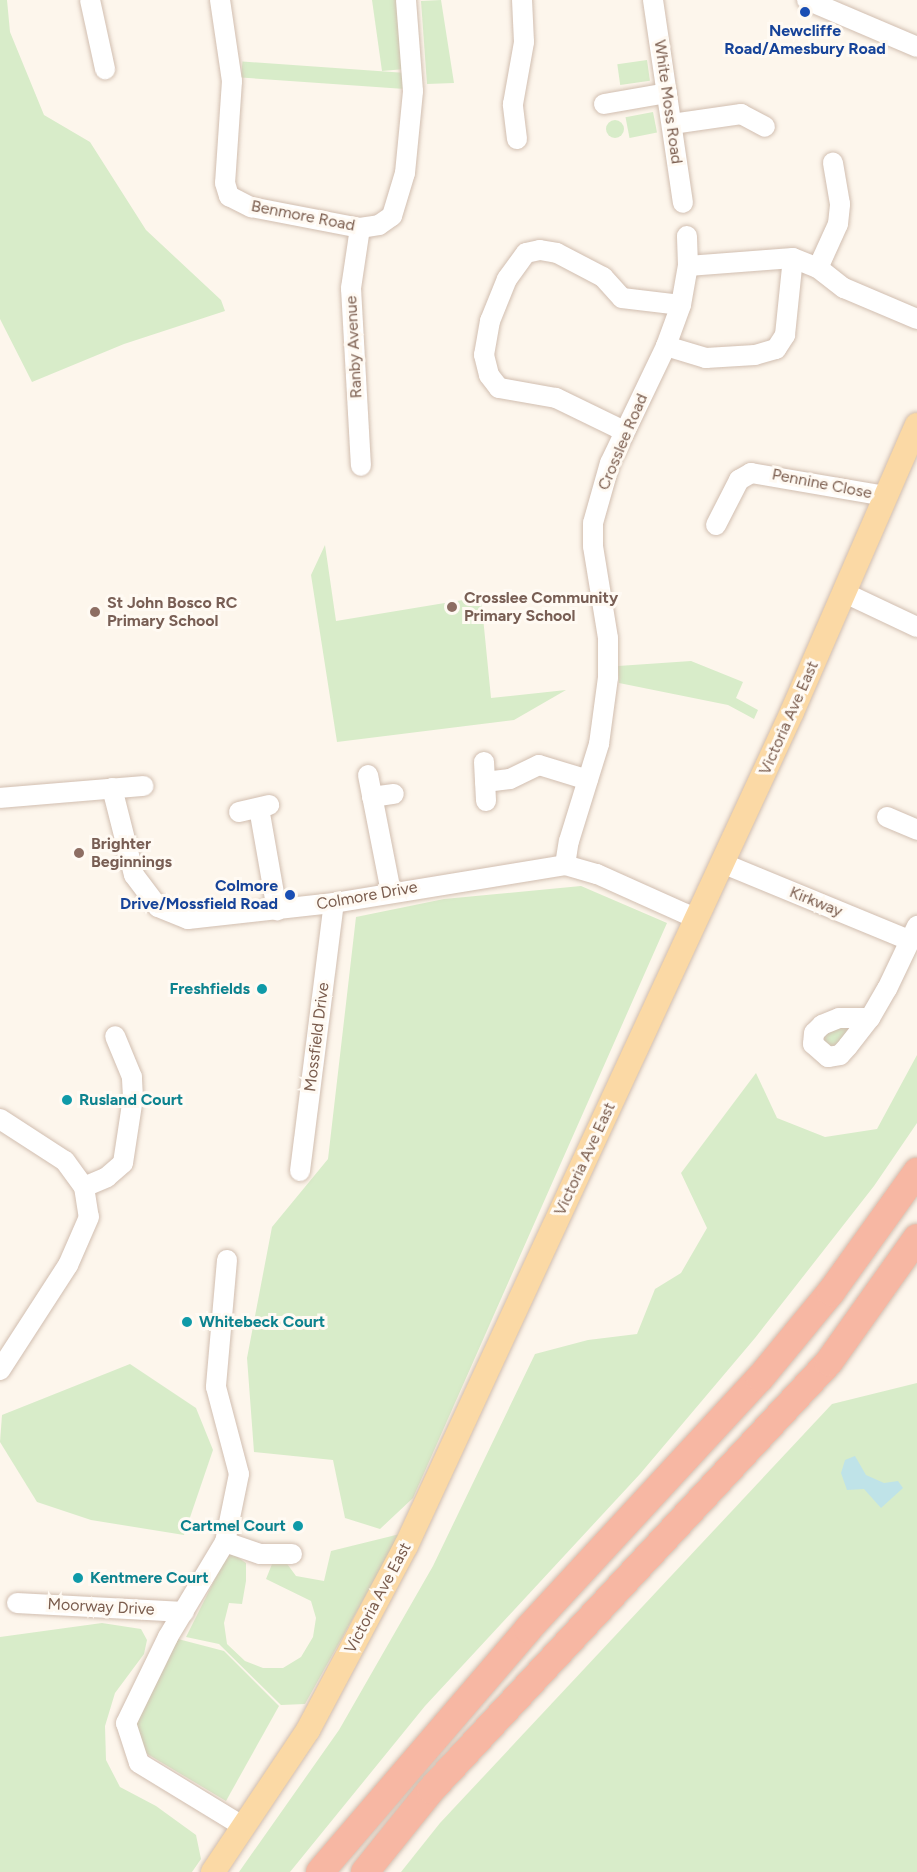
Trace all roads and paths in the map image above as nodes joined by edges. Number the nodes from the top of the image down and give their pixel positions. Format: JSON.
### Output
{"nodes":[{"id":1,"x":90,"y":0,"type":"edge"},
{"id":2,"x":220,"y":0,"type":"edge"},
{"id":3,"x":406,"y":0,"type":"edge"},
{"id":4,"x":522,"y":0,"type":"edge"},
{"id":5,"x":653,"y":0,"type":"edge"},
{"id":6,"x":807,"y":0,"type":"edge"},
{"id":7,"x":829,"y":4,"type":"edge"},
{"id":8,"x":917,"y":47,"type":"edge"},
{"id":9,"x":105,"y":69,"type":"dead end"},
{"id":10,"x":667,"y":93,"type":"junction"},
{"id":11,"x":604,"y":104,"type":"dead end"},
{"id":12,"x":672,"y":124,"type":"junction"},
{"id":13,"x":765,"y":128,"type":"dead end"},
{"id":14,"x":517,"y":139,"type":"dead end"},
{"id":15,"x":833,"y":163,"type":"dead end"},
{"id":16,"x":683,"y":203,"type":"dead end"},
{"id":17,"x":360,"y":228,"type":"junction"},
{"id":18,"x":687,"y":236,"type":"dead end"},
{"id":19,"x":793,"y":258,"type":"junction"},
{"id":20,"x":688,"y":266,"type":"junction"},
{"id":21,"x":818,"y":268,"type":"junction"},
{"id":22,"x":681,"y":305,"type":"junction"},
{"id":23,"x":917,"y":320,"type":"edge"},
{"id":24,"x":666,"y":346,"type":"junction"},
{"id":25,"x":917,"y":425,"type":"edge"},
{"id":26,"x":624,"y":431,"type":"junction"},
{"id":27,"x":361,"y":466,"type":"dead end"},
{"id":28,"x":886,"y":496,"type":"junction"},
{"id":29,"x":716,"y":525,"type":"dead end"},
{"id":30,"x":844,"y":593,"type":"junction"},
{"id":31,"x":917,"y":627,"type":"edge"},
{"id":32,"x":368,"y":776,"type":"dead end"},
{"id":33,"x":588,"y":780,"type":"junction"},
{"id":34,"x":485,"y":782,"type":"dead end"},
{"id":35,"x":144,"y":786,"type":"dead end"},
{"id":36,"x":112,"y":788,"type":"junction"},
{"id":37,"x":394,"y":794,"type":"dead end"},
{"id":38,"x":372,"y":797,"type":"junction"},
{"id":39,"x":0,"y":798,"type":"edge"},
{"id":40,"x":239,"y":812,"type":"dead end"},
{"id":41,"x":887,"y":817,"type":"dead end"},
{"id":42,"x":917,"y":830,"type":"edge"},
{"id":43,"x":722,"y":863,"type":"junction"},
{"id":44,"x":565,"y":865,"type":"junction"},
{"id":45,"x":391,"y":892,"type":"junction"},
{"id":46,"x":334,"y":903,"type":"junction"},
{"id":47,"x":277,"y":910,"type":"junction"},
{"id":48,"x":697,"y":919,"type":"junction"},
{"id":49,"x":914,"y":934,"type":"edge"},
{"id":50,"x":870,"y":1018,"type":"dead end"},
{"id":51,"x":114,"y":1036,"type":"dead end"},
{"id":52,"x":0,"y":1119,"type":"edge"},
{"id":53,"x":300,"y":1171,"type":"dead end"},
{"id":54,"x":917,"y":1172,"type":"edge"},
{"id":55,"x":84,"y":1187,"type":"junction"},
{"id":56,"x":917,"y":1238,"type":"edge"},
{"id":57,"x":227,"y":1260,"type":"dead end"},
{"id":58,"x":0,"y":1370,"type":"edge"},
{"id":59,"x":225,"y":1542,"type":"junction"},
{"id":60,"x":292,"y":1554,"type":"dead end"},
{"id":61,"x":17,"y":1603,"type":"dead end"},
{"id":62,"x":184,"y":1612,"type":"junction"},
{"id":63,"x":244,"y":1827,"type":"junction"},
{"id":64,"x":213,"y":1872,"type":"edge"},
{"id":65,"x":320,"y":1872,"type":"edge"},
{"id":66,"x":365,"y":1872,"type":"edge"}],
"edges":[{"from":1,"to":9,"type":"street"},
{"from":2,"to":17,"type":"street","name":"Benmore Road"},
{"from":3,"to":17,"type":"street","name":"Benmore Road"},
{"from":4,"to":14,"type":"street"},
{"from":5,"to":10,"type":"street","name":"White Moss Road"},
{"from":6,"to":7,"type":"street"},
{"from":7,"to":8,"type":"street"},
{"from":10,"to":11,"type":"street"},
{"from":10,"to":12,"type":"street","name":"White Moss Road"},
{"from":12,"to":13,"type":"street"},
{"from":12,"to":16,"type":"street","name":"White Moss Road"},
{"from":15,"to":21,"type":"street"},
{"from":17,"to":27,"type":"street","name":"Ranby Avenue"},
{"from":18,"to":20,"type":"street","name":"Crosslee Road"},
{"from":19,"to":20,"type":"street"},
{"from":19,"to":21,"type":"street"},
{"from":19,"to":24,"type":"street"},
{"from":20,"to":22,"type":"street","name":"Crosslee Road"},
{"from":21,"to":23,"type":"street"},
{"from":22,"to":24,"type":"street","name":"Crosslee Road"},
{"from":22,"to":26,"type":"street"},
{"from":24,"to":26,"type":"street","name":"Crosslee Road"},
{"from":25,"to":28,"type":"main road","name":"Victoria Ave East"},
{"from":26,"to":33,"type":"street","name":"Crosslee Road"},
{"from":28,"to":29,"type":"street","name":"Pennine Close"},
{"from":28,"to":30,"type":"main road","name":"Victoria Ave East"},
{"from":30,"to":31,"type":"street"},
{"from":30,"to":43,"type":"main road","name":"Victoria Ave East"},
{"from":32,"to":38,"type":"street"},
{"from":33,"to":34,"type":"street"},
{"from":33,"to":44,"type":"street","name":"Crosslee Road"},
{"from":35,"to":36,"type":"street"},
{"from":36,"to":39,"type":"street"},
{"from":36,"to":47,"type":"street","name":"Colmore Drive"},
{"from":37,"to":38,"type":"street"},
{"from":38,"to":45,"type":"street"},
{"from":40,"to":47,"type":"street"},
{"from":41,"to":42,"type":"street"},
{"from":43,"to":48,"type":"main road","name":"Victoria Ave East"},
{"from":43,"to":49,"type":"street","name":"Kirkway"},
{"from":44,"to":45,"type":"street","name":"Colmore Drive"},
{"from":44,"to":48,"type":"street","name":"Colmore Drive"},
{"from":45,"to":46,"type":"street","name":"Colmore Drive"},
{"from":46,"to":47,"type":"street","name":"Colmore Drive"},
{"from":46,"to":53,"type":"street","name":"Mossfield Drive"},
{"from":48,"to":63,"type":"main road","name":"Victoria Ave East"},
{"from":49,"to":50,"type":"street"},
{"from":51,"to":55,"type":"street"},
{"from":52,"to":55,"type":"street"},
{"from":54,"to":65,"type":"highway"},
{"from":55,"to":58,"type":"street"},
{"from":56,"to":66,"type":"highway"},
{"from":57,"to":59,"type":"street","name":"Moorway Drive"},
{"from":59,"to":60,"type":"street"},
{"from":59,"to":62,"type":"street","name":"Moorway Drive"},
{"from":61,"to":62,"type":"street","name":"Moorway Drive"},
{"from":62,"to":63,"type":"street","name":"Moorway Drive"},
{"from":63,"to":64,"type":"main road","name":"Victoria Ave East"}]}
